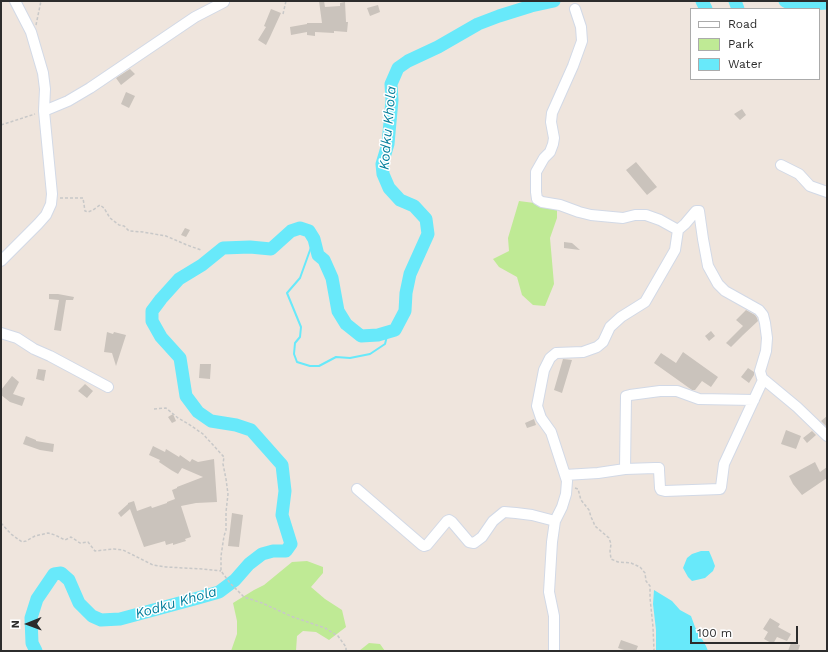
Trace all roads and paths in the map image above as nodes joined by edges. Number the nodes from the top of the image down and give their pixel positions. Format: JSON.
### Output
{"nodes":[{"id":1,"x":15,"y":1,"type":"edge"},
{"id":2,"x":41,"y":1,"type":"edge"},
{"id":3,"x":286,"y":1,"type":"edge"},
{"id":4,"x":224,"y":2,"type":"edge"},
{"id":5,"x":574,"y":9,"type":"dead end"},
{"id":6,"x":283,"y":14,"type":"dead end"},
{"id":7,"x":31,"y":32,"type":"junction"},
{"id":8,"x":44,"y":111,"type":"junction"},
{"id":9,"x":1,"y":125,"type":"edge"},
{"id":10,"x":781,"y":165,"type":"dead end"},
{"id":11,"x":827,"y":192,"type":"edge"},
{"id":12,"x":50,"y":204,"type":"junction"},
{"id":13,"x":678,"y":230,"type":"junction"},
{"id":14,"x":200,"y":250,"type":"dead end"},
{"id":15,"x":1,"y":261,"type":"edge"},
{"id":16,"x":1,"y":332,"type":"edge"},
{"id":17,"x":763,"y":380,"type":"junction"},
{"id":18,"x":108,"y":387,"type":"dead end"},
{"id":19,"x":754,"y":400,"type":"junction"},
{"id":20,"x":154,"y":409,"type":"dead end"},
{"id":21,"x":827,"y":436,"type":"edge"},
{"id":22,"x":625,"y":468,"type":"junction"},
{"id":23,"x":566,"y":478,"type":"junction"},
{"id":24,"x":357,"y":489,"type":"dead end"},
{"id":25,"x":555,"y":521,"type":"junction"},
{"id":26,"x":1,"y":523,"type":"edge"},
{"id":27,"x":221,"y":571,"type":"junction"},
{"id":28,"x":346,"y":651,"type":"edge"},
{"id":29,"x":554,"y":651,"type":"edge"},
{"id":30,"x":654,"y":651,"type":"edge"}],
"edges":[{"from":1,"to":7,"type":"street"},
{"from":2,"to":7,"type":"path"},
{"from":3,"to":6,"type":"path"},
{"from":4,"to":8,"type":"street"},
{"from":5,"to":13,"type":"street"},
{"from":7,"to":8,"type":"street"},
{"from":8,"to":9,"type":"path"},
{"from":8,"to":12,"type":"street"},
{"from":10,"to":11,"type":"street"},
{"from":12,"to":14,"type":"path"},
{"from":12,"to":15,"type":"street"},
{"from":13,"to":17,"type":"street"},
{"from":13,"to":23,"type":"street"},
{"from":16,"to":18,"type":"street"},
{"from":17,"to":19,"type":"street"},
{"from":17,"to":21,"type":"street"},
{"from":19,"to":22,"type":"street"},
{"from":19,"to":22,"type":"street"},
{"from":20,"to":27,"type":"path"},
{"from":22,"to":23,"type":"street"},
{"from":23,"to":25,"type":"street"},
{"from":23,"to":30,"type":"path"},
{"from":24,"to":25,"type":"street"},
{"from":25,"to":29,"type":"street"},
{"from":26,"to":27,"type":"path"},
{"from":27,"to":28,"type":"path"}]}
